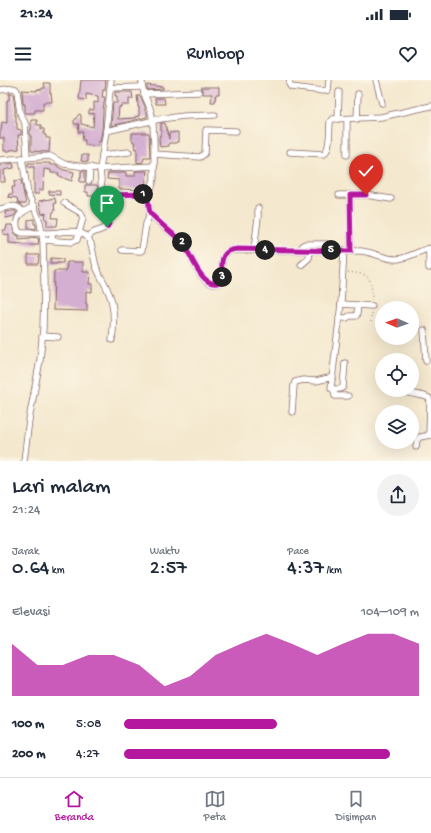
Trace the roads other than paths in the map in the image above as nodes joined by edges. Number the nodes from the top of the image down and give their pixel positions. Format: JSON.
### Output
{"nodes":[{"id":1,"x":110,"y":80,"type":"edge"},
{"id":2,"x":142,"y":80,"type":"edge"},
{"id":3,"x":290,"y":80,"type":"edge"},
{"id":4,"x":329,"y":80,"type":"edge"},
{"id":5,"x":376,"y":80,"type":"edge"},
{"id":6,"x":141,"y":87,"type":"junction"},
{"id":7,"x":110,"y":88,"type":"junction"},
{"id":8,"x":0,"y":90,"type":"edge"},
{"id":9,"x":199,"y":92,"type":"dead end"},
{"id":10,"x":339,"y":92,"type":"dead end"},
{"id":11,"x":144,"y":94,"type":"junction"},
{"id":12,"x":358,"y":94,"type":"dead end"},
{"id":13,"x":382,"y":102,"type":"dead end"},
{"id":14,"x":431,"y":106,"type":"edge"},
{"id":15,"x":215,"y":115,"type":"dead end"},
{"id":16,"x":338,"y":119,"type":"junction"},
{"id":17,"x":347,"y":119,"type":"junction"},
{"id":18,"x":357,"y":119,"type":"junction"},
{"id":19,"x":152,"y":121,"type":"junction"},
{"id":20,"x":236,"y":130,"type":"dead end"},
{"id":21,"x":106,"y":131,"type":"junction"},
{"id":22,"x":129,"y":152,"type":"dead end"},
{"id":23,"x":290,"y":152,"type":"dead end"},
{"id":24,"x":154,"y":154,"type":"junction"},
{"id":25,"x":102,"y":155,"type":"junction"},
{"id":26,"x":347,"y":155,"type":"dead end"},
{"id":27,"x":24,"y":157,"type":"junction"},
{"id":28,"x":0,"y":160,"type":"edge"},
{"id":29,"x":368,"y":164,"type":"dead end"},
{"id":30,"x":154,"y":166,"type":"junction"},
{"id":31,"x":90,"y":168,"type":"junction"},
{"id":32,"x":100,"y":169,"type":"junction"},
{"id":33,"x":89,"y":181,"type":"dead end"},
{"id":34,"x":110,"y":195,"type":"junction"},
{"id":35,"x":339,"y":195,"type":"dead end"},
{"id":36,"x":350,"y":195,"type":"junction"},
{"id":37,"x":366,"y":195,"type":"junction"},
{"id":38,"x":148,"y":196,"type":"junction"},
{"id":39,"x":391,"y":199,"type":"dead end"},
{"id":40,"x":64,"y":203,"type":"dead end"},
{"id":41,"x":34,"y":206,"type":"junction"},
{"id":42,"x":258,"y":208,"type":"dead end"},
{"id":43,"x":0,"y":209,"type":"edge"},
{"id":44,"x":22,"y":211,"type":"junction"},
{"id":45,"x":150,"y":213,"type":"junction"},
{"id":46,"x":41,"y":232,"type":"junction"},
{"id":47,"x":79,"y":232,"type":"junction"},
{"id":48,"x":52,"y":233,"type":"junction"},
{"id":49,"x":88,"y":237,"type":"junction"},
{"id":50,"x":43,"y":240,"type":"junction"},
{"id":51,"x":52,"y":240,"type":"junction"},
{"id":52,"x":326,"y":244,"type":"dead end"},
{"id":53,"x":429,"y":248,"type":"edge"},
{"id":54,"x":122,"y":250,"type":"dead end"},
{"id":55,"x":254,"y":250,"type":"junction"},
{"id":56,"x":301,"y":250,"type":"junction"},
{"id":57,"x":310,"y":250,"type":"junction"},
{"id":58,"x":344,"y":250,"type":"junction"},
{"id":59,"x":351,"y":251,"type":"junction"},
{"id":60,"x":301,"y":265,"type":"dead end"},
{"id":61,"x":429,"y":268,"type":"dead end"},
{"id":62,"x":341,"y":304,"type":"junction"},
{"id":63,"x":358,"y":305,"type":"junction"},
{"id":64,"x":372,"y":306,"type":"road end"},
{"id":65,"x":339,"y":318,"type":"junction"},
{"id":66,"x":424,"y":330,"type":"dead end"},
{"id":67,"x":42,"y":336,"type":"junction"},
{"id":68,"x":58,"y":336,"type":"dead end"},
{"id":69,"x":112,"y":340,"type":"dead end"},
{"id":70,"x":428,"y":349,"type":"edge"},
{"id":71,"x":426,"y":361,"type":"dead end"},
{"id":72,"x":345,"y":363,"type":"dead end"},
{"id":73,"x":333,"y":377,"type":"junction"},
{"id":74,"x":334,"y":390,"type":"junction"},
{"id":75,"x":419,"y":395,"type":"edge"},
{"id":76,"x":348,"y":396,"type":"dead end"},
{"id":77,"x":292,"y":412,"type":"dead end"},
{"id":78,"x":430,"y":435,"type":"edge"},
{"id":79,"x":419,"y":438,"type":"edge"},
{"id":80,"x":24,"y":461,"type":"edge"}],
"edges":[{"from":1,"to":7,"type":"street"},
{"from":2,"to":6,"type":"street"},
{"from":3,"to":4,"type":"street"},
{"from":5,"to":13,"type":"street"},
{"from":6,"to":7,"type":"street"},
{"from":6,"to":11,"type":"street"},
{"from":7,"to":21,"type":"street"},
{"from":8,"to":27,"type":"street"},
{"from":9,"to":11,"type":"street"},
{"from":10,"to":16,"type":"street"},
{"from":11,"to":19,"type":"street"},
{"from":12,"to":18,"type":"street"},
{"from":14,"to":18,"type":"street"},
{"from":15,"to":19,"type":"street"},
{"from":16,"to":17,"type":"street"},
{"from":16,"to":23,"type":"street"},
{"from":17,"to":18,"type":"street"},
{"from":17,"to":26,"type":"street"},
{"from":19,"to":21,"type":"street"},
{"from":19,"to":24,"type":"street"},
{"from":20,"to":24,"type":"street"},
{"from":21,"to":25,"type":"street"},
{"from":22,"to":25,"type":"street"},
{"from":24,"to":30,"type":"street"},
{"from":25,"to":32,"type":"street"},
{"from":27,"to":28,"type":"street"},
{"from":27,"to":31,"type":"street"},
{"from":27,"to":41,"type":"street"},
{"from":29,"to":37,"type":"street"},
{"from":30,"to":32,"type":"street"},
{"from":30,"to":38,"type":"street"},
{"from":31,"to":32,"type":"street"},
{"from":31,"to":33,"type":"street"},
{"from":32,"to":34,"type":"street"},
{"from":34,"to":38,"type":"street"},
{"from":34,"to":49,"type":"street"},
{"from":35,"to":36,"type":"street"},
{"from":36,"to":37,"type":"street"},
{"from":36,"to":59,"type":"street"},
{"from":37,"to":39,"type":"street"},
{"from":38,"to":45,"type":"street"},
{"from":40,"to":47,"type":"street"},
{"from":41,"to":44,"type":"street"},
{"from":41,"to":46,"type":"street"},
{"from":42,"to":55,"type":"street"},
{"from":43,"to":44,"type":"street"},
{"from":44,"to":46,"type":"street"},
{"from":45,"to":54,"type":"street"},
{"from":45,"to":55,"type":"street"},
{"from":46,"to":48,"type":"street"},
{"from":46,"to":50,"type":"street"},
{"from":47,"to":48,"type":"street"},
{"from":47,"to":49,"type":"street"},
{"from":47,"to":51,"type":"street"},
{"from":48,"to":51,"type":"street"},
{"from":49,"to":69,"type":"street"},
{"from":50,"to":51,"type":"street"},
{"from":50,"to":67,"type":"street"},
{"from":52,"to":56,"type":"street"},
{"from":53,"to":59,"type":"street"},
{"from":53,"to":61,"type":"street"},
{"from":55,"to":56,"type":"street"},
{"from":56,"to":57,"type":"street"},
{"from":57,"to":58,"type":"street"},
{"from":57,"to":60,"type":"street"},
{"from":58,"to":59,"type":"street"},
{"from":58,"to":62,"type":"street"},
{"from":62,"to":63,"type":"street"},
{"from":62,"to":65,"type":"street"},
{"from":63,"to":64,"type":"street"},
{"from":63,"to":65,"type":"street"},
{"from":65,"to":73,"type":"street"},
{"from":66,"to":70,"type":"street"},
{"from":67,"to":68,"type":"street"},
{"from":67,"to":80,"type":"street"},
{"from":70,"to":71,"type":"street"},
{"from":72,"to":74,"type":"street"},
{"from":73,"to":74,"type":"street"},
{"from":73,"to":77,"type":"street"},
{"from":74,"to":76,"type":"street"},
{"from":75,"to":78,"type":"street"},
{"from":78,"to":79,"type":"street"}]}
